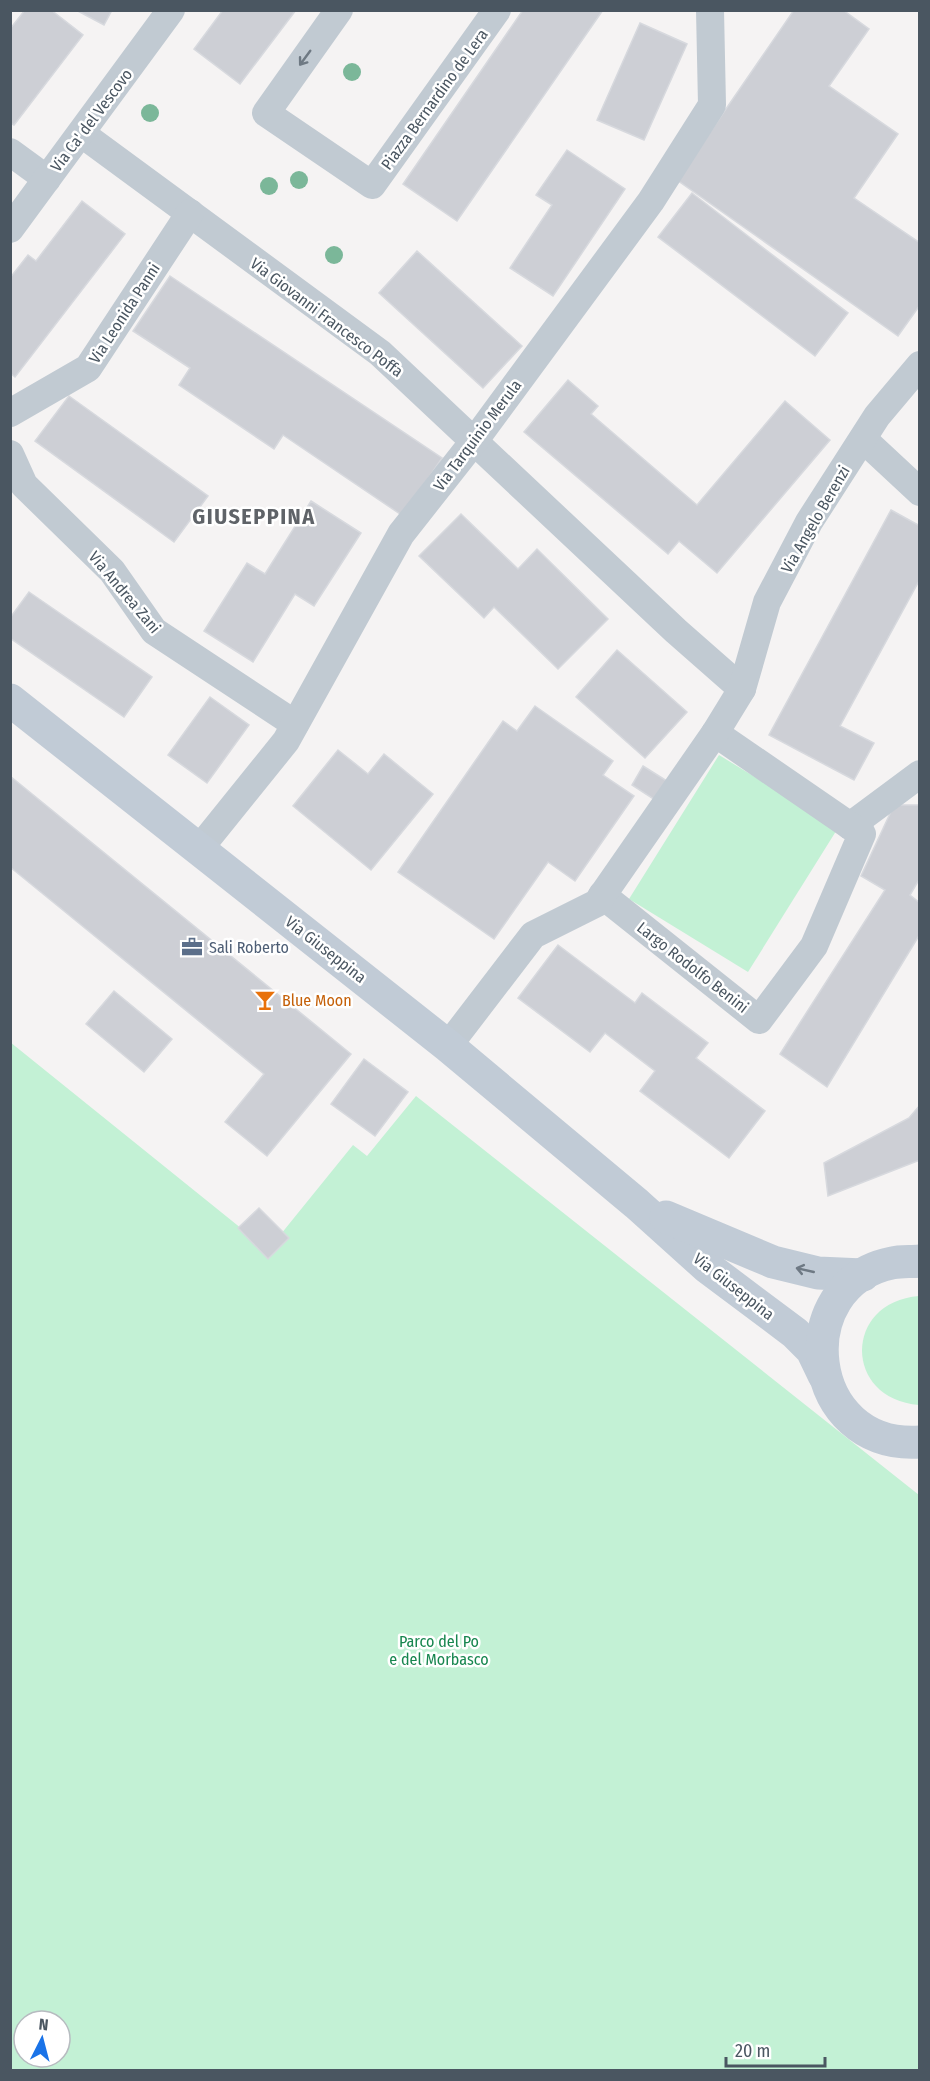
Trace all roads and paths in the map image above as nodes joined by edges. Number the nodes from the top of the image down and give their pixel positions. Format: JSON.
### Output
{"nodes":[{"id":1,"x":171,"y":10,"type":"edge"},
{"id":2,"x":339,"y":10,"type":"edge"},
{"id":3,"x":497,"y":10,"type":"edge"},
{"id":4,"x":710,"y":10,"type":"edge"},
{"id":5,"x":82,"y":134,"type":"junction"},
{"id":6,"x":10,"y":152,"type":"edge"},
{"id":7,"x":46,"y":179,"type":"junction"},
{"id":8,"x":190,"y":213,"type":"junction"},
{"id":9,"x":10,"y":229,"type":"edge"},
{"id":10,"x":920,"y":365,"type":"edge"},
{"id":11,"x":10,"y":413,"type":"edge"},
{"id":12,"x":863,"y":439,"type":"junction"},
{"id":13,"x":475,"y":440,"type":"junction"},
{"id":14,"x":10,"y":454,"type":"edge"},
{"id":15,"x":920,"y":492,"type":"edge"},
{"id":16,"x":742,"y":689,"type":"junction"},
{"id":17,"x":10,"y":700,"type":"edge"},
{"id":18,"x":295,"y":724,"type":"junction"},
{"id":19,"x":716,"y":733,"type":"junction"},
{"id":20,"x":920,"y":774,"type":"edge"},
{"id":21,"x":850,"y":826,"type":"junction"},
{"id":22,"x":199,"y":849,"type":"junction"},
{"id":23,"x":602,"y":895,"type":"junction"},
{"id":24,"x":448,"y":1046,"type":"junction"},
{"id":25,"x":637,"y":1204,"type":"junction"},
{"id":26,"x":920,"y":1261,"type":"edge"},
{"id":27,"x":863,"y":1275,"type":"junction"},
{"id":28,"x":824,"y":1375,"type":"junction"},
{"id":29,"x":920,"y":1442,"type":"edge"}],
"edges":[{"from":1,"to":5,"type":"street","name":"Via Ca' del Vescovo"},
{"from":2,"to":3,"type":"street","name":"Piazza Bernardino de Lera","one_way":true},
{"from":4,"to":13,"type":"street","name":"Via Tarquinio Merula"},
{"from":5,"to":7,"type":"street","name":"Via Ca' del Vescovo"},
{"from":5,"to":8,"type":"street","name":"Via Giovanni Francesco Poffa"},
{"from":6,"to":7,"type":"street"},
{"from":7,"to":9,"type":"street","name":"Via Ca' del Vescovo"},
{"from":8,"to":11,"type":"street","name":"Via Leonida Panni"},
{"from":8,"to":13,"type":"street","name":"Via Giovanni Francesco Poffa"},
{"from":10,"to":12,"type":"street","name":"Via Angelo Berenzi"},
{"from":12,"to":15,"type":"street"},
{"from":12,"to":16,"type":"street","name":"Via Angelo Berenzi"},
{"from":13,"to":16,"type":"street","name":"Via Giovanni Francesco Poffa"},
{"from":13,"to":18,"type":"street","name":"Via Tarquinio Merula"},
{"from":14,"to":18,"type":"street","name":"Via Andrea Zani"},
{"from":16,"to":19,"type":"street"},
{"from":17,"to":22,"type":"main road","name":"Via Giuseppina"},
{"from":18,"to":22,"type":"street","name":"Via Tarquinio Merula"},
{"from":19,"to":21,"type":"street"},
{"from":19,"to":23,"type":"street"},
{"from":20,"to":21,"type":"street"},
{"from":21,"to":23,"type":"street","name":"Largo Rodolfo Benini"},
{"from":22,"to":24,"type":"main road","name":"Via Giuseppina"},
{"from":23,"to":24,"type":"street"},
{"from":24,"to":25,"type":"main road","name":"Via Giuseppina"},
{"from":27,"to":25,"type":"main road","name":"Via Giuseppina","one_way":true},
{"from":25,"to":28,"type":"main road","name":"Via Giuseppina"},
{"from":26,"to":27,"type":"main road","name":"Via Giuseppina"},
{"from":27,"to":28,"type":"main road","name":"Via Giuseppina"},
{"from":28,"to":29,"type":"main road","name":"Via Giuseppina"}]}
